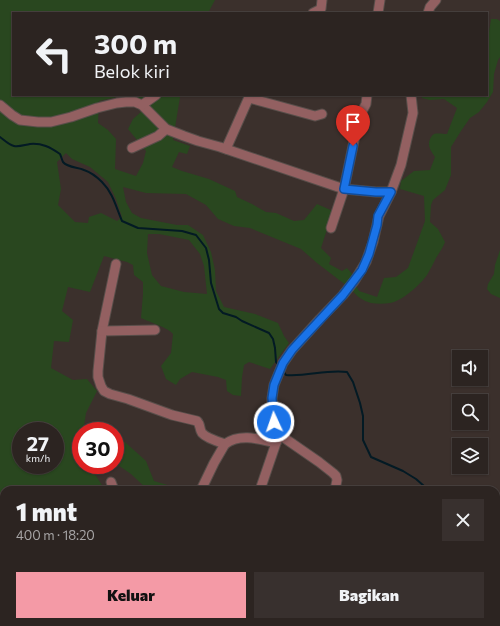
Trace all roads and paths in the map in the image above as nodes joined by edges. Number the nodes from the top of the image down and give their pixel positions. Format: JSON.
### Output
{"nodes":[{"id":1,"x":322,"y":0,"type":"edge"},
{"id":2,"x":380,"y":0,"type":"edge"},
{"id":3,"x":436,"y":0,"type":"edge"},
{"id":4,"x":315,"y":12,"type":"edge"},
{"id":5,"x":378,"y":12,"type":"edge"},
{"id":6,"x":428,"y":12,"type":"edge"},
{"id":7,"x":155,"y":96,"type":"edge"},
{"id":8,"x":368,"y":96,"type":"edge"},
{"id":9,"x":411,"y":96,"type":"edge"},
{"id":10,"x":249,"y":97,"type":"edge"},
{"id":11,"x":0,"y":105,"type":"edge"},
{"id":12,"x":142,"y":105,"type":"junction"},
{"id":13,"x":322,"y":114,"type":"dead end"},
{"id":14,"x":166,"y":129,"type":"junction"},
{"id":15,"x":132,"y":148,"type":"dead end"},
{"id":16,"x":226,"y":149,"type":"junction"},
{"id":17,"x":344,"y":189,"type":"junction"},
{"id":18,"x":391,"y":192,"type":"junction"},
{"id":19,"x":331,"y":228,"type":"dead end"},
{"id":20,"x":116,"y":264,"type":"dead end"},
{"id":21,"x":155,"y":330,"type":"dead end"},
{"id":22,"x":102,"y":331,"type":"junction"},
{"id":23,"x":278,"y":439,"type":"junction"},
{"id":24,"x":225,"y":444,"type":"junction"},
{"id":25,"x":203,"y":486,"type":"edge"},
{"id":26,"x":261,"y":486,"type":"edge"},
{"id":27,"x":336,"y":486,"type":"edge"}],
"edges":[{"from":1,"to":4,"type":"street"},
{"from":2,"to":5,"type":"street"},
{"from":3,"to":6,"type":"street"},
{"from":7,"to":12,"type":"street"},
{"from":8,"to":17,"type":"street"},
{"from":9,"to":18,"type":"street"},
{"from":10,"to":13,"type":"street"},
{"from":10,"to":16,"type":"street"},
{"from":11,"to":12,"type":"street"},
{"from":12,"to":14,"type":"street"},
{"from":14,"to":15,"type":"street"},
{"from":14,"to":16,"type":"street"},
{"from":16,"to":17,"type":"street"},
{"from":17,"to":18,"type":"street"},
{"from":17,"to":19,"type":"street"},
{"from":18,"to":23,"type":"street"},
{"from":20,"to":22,"type":"street"},
{"from":21,"to":22,"type":"street"},
{"from":22,"to":24,"type":"street"},
{"from":23,"to":24,"type":"street"},
{"from":23,"to":26,"type":"street"},
{"from":23,"to":27,"type":"street"},
{"from":24,"to":25,"type":"street"}]}
